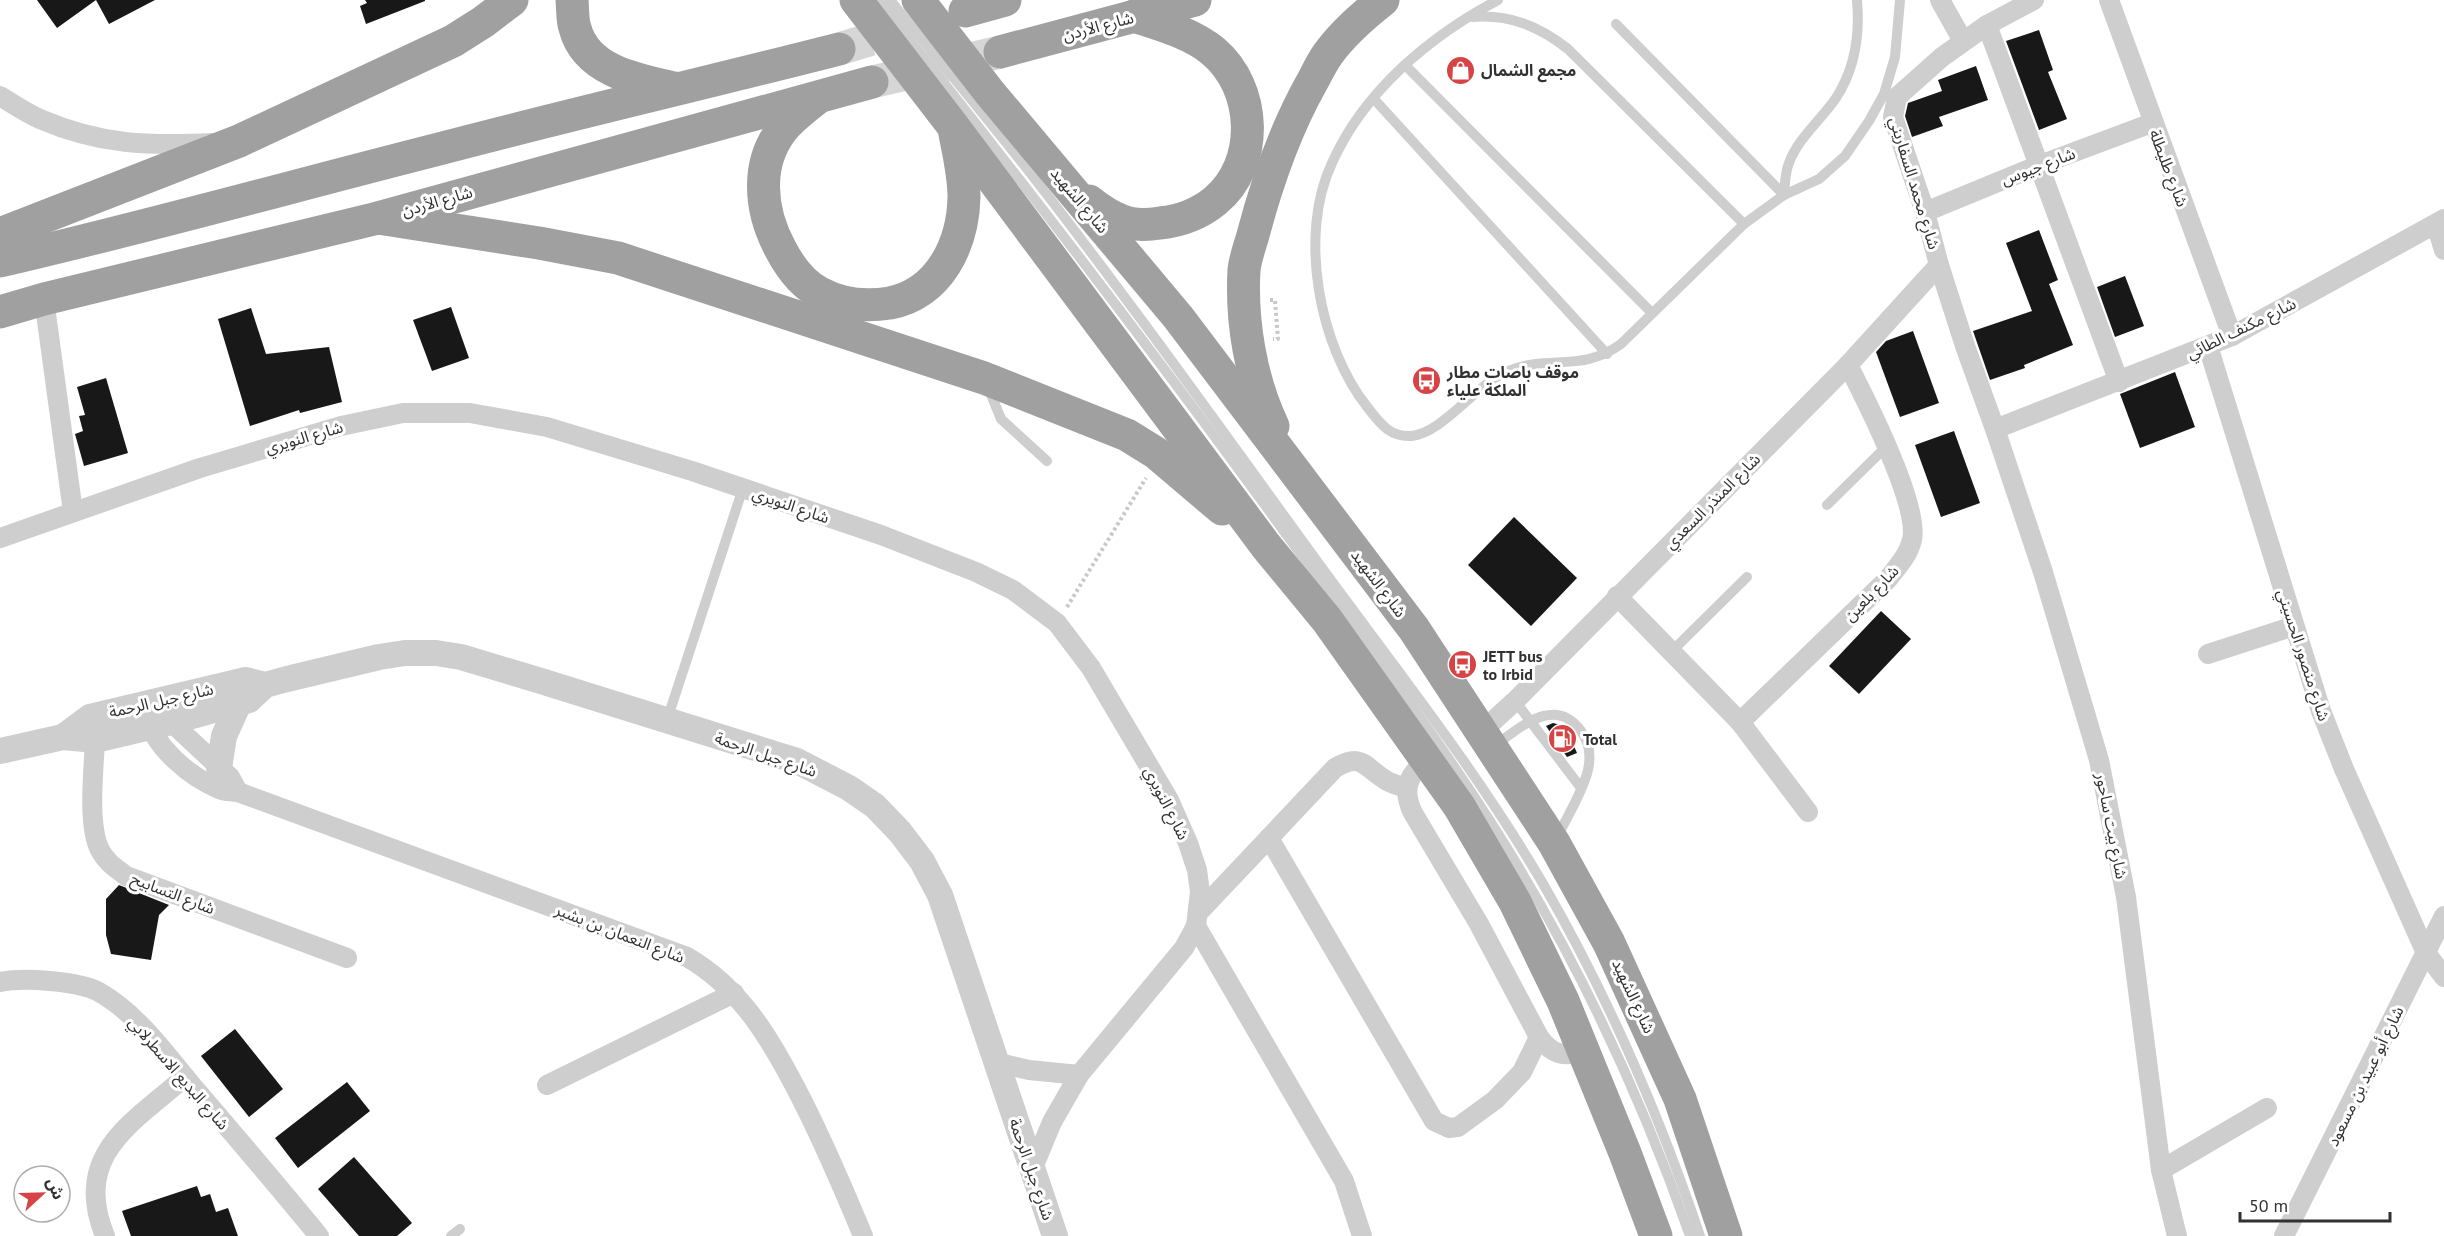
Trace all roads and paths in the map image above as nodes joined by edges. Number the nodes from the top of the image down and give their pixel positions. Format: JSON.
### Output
{"nodes":[{"id":1,"x":512,"y":0,"type":"edge"},
{"id":2,"x":572,"y":0,"type":"edge"},
{"id":3,"x":856,"y":0,"type":"edge"},
{"id":4,"x":878,"y":0,"type":"edge"},
{"id":5,"x":890,"y":0,"type":"edge"},
{"id":6,"x":918,"y":0,"type":"edge"},
{"id":7,"x":1005,"y":0,"type":"edge"},
{"id":8,"x":1195,"y":0,"type":"edge"},
{"id":9,"x":1383,"y":0,"type":"edge"},
{"id":10,"x":1498,"y":0,"type":"edge"},
{"id":11,"x":1857,"y":0,"type":"edge"},
{"id":12,"x":1900,"y":0,"type":"edge"},
{"id":13,"x":1940,"y":0,"type":"edge"},
{"id":14,"x":2034,"y":0,"type":"edge"},
{"id":15,"x":2109,"y":0,"type":"edge"},
{"id":16,"x":965,"y":11,"type":"dead end"},
{"id":17,"x":1134,"y":16,"type":"junction"},
{"id":18,"x":1466,"y":17,"type":"junction"},
{"id":19,"x":1616,"y":24,"type":"dead end"},
{"id":20,"x":1987,"y":25,"type":"junction"},
{"id":21,"x":1963,"y":41,"type":"junction"},
{"id":22,"x":839,"y":49,"type":"tunnel mouth"},
{"id":23,"x":1000,"y":52,"type":"tunnel mouth"},
{"id":24,"x":1405,"y":65,"type":"junction"},
{"id":25,"x":872,"y":82,"type":"tunnel mouth"},
{"id":26,"x":682,"y":90,"type":"junction"},
{"id":27,"x":821,"y":95,"type":"junction"},
{"id":28,"x":0,"y":96,"type":"edge"},
{"id":29,"x":1374,"y":99,"type":"junction"},
{"id":30,"x":2152,"y":123,"type":"junction"},
{"id":31,"x":953,"y":126,"type":"junction"},
{"id":32,"x":239,"y":141,"type":"junction"},
{"id":33,"x":1043,"y":155,"type":"junction"},
{"id":34,"x":2037,"y":166,"type":"junction"},
{"id":35,"x":1784,"y":195,"type":"junction"},
{"id":36,"x":1925,"y":212,"type":"junction"},
{"id":37,"x":378,"y":218,"type":"junction"},
{"id":38,"x":2440,"y":222,"type":"edge"},
{"id":39,"x":1744,"y":224,"type":"junction"},
{"id":40,"x":0,"y":234,"type":"edge"},
{"id":41,"x":2444,"y":250,"type":"edge"},
{"id":42,"x":0,"y":261,"type":"edge"},
{"id":43,"x":1939,"y":265,"type":"junction"},
{"id":44,"x":44,"y":299,"type":"junction"},
{"id":45,"x":1275,"y":300,"type":"dead end"},
{"id":46,"x":0,"y":312,"type":"edge"},
{"id":47,"x":1652,"y":313,"type":"junction"},
{"id":48,"x":2232,"y":336,"type":"junction"},
{"id":49,"x":1278,"y":339,"type":"dead end"},
{"id":50,"x":2208,"y":346,"type":"junction"},
{"id":51,"x":1607,"y":354,"type":"junction"},
{"id":52,"x":1848,"y":365,"type":"junction"},
{"id":53,"x":984,"y":378,"type":"junction"},
{"id":54,"x":2119,"y":382,"type":"junction"},
{"id":55,"x":1995,"y":429,"type":"junction"},
{"id":56,"x":1887,"y":446,"type":"junction"},
{"id":57,"x":1047,"y":461,"type":"dead end"},
{"id":58,"x":1150,"y":473,"type":"dead end"},
{"id":59,"x":743,"y":488,"type":"junction"},
{"id":60,"x":1311,"y":493,"type":"junction"},
{"id":61,"x":1827,"y":505,"type":"dead end"},
{"id":62,"x":74,"y":512,"type":"junction"},
{"id":63,"x":0,"y":538,"type":"edge"},
{"id":64,"x":1266,"y":546,"type":"junction"},
{"id":65,"x":1747,"y":577,"type":"dead end"},
{"id":66,"x":1617,"y":596,"type":"junction"},
{"id":67,"x":1057,"y":623,"type":"junction"},
{"id":68,"x":2294,"y":626,"type":"junction"},
{"id":69,"x":1671,"y":652,"type":"junction"},
{"id":70,"x":2208,"y":654,"type":"dead end"},
{"id":71,"x":265,"y":685,"type":"junction"},
{"id":72,"x":1515,"y":701,"type":"junction"},
{"id":73,"x":239,"y":703,"type":"junction"},
{"id":74,"x":158,"y":713,"type":"junction"},
{"id":75,"x":667,"y":720,"type":"junction"},
{"id":76,"x":1530,"y":721,"type":"junction"},
{"id":77,"x":1740,"y":722,"type":"junction"},
{"id":78,"x":92,"y":728,"type":"junction"},
{"id":79,"x":1486,"y":740,"type":"junction"},
{"id":80,"x":0,"y":752,"type":"edge"},
{"id":81,"x":1429,"y":760,"type":"junction"},
{"id":82,"x":219,"y":768,"type":"junction"},
{"id":83,"x":1407,"y":788,"type":"junction"},
{"id":84,"x":1581,"y":788,"type":"junction"},
{"id":85,"x":238,"y":792,"type":"junction"},
{"id":86,"x":1808,"y":812,"type":"dead end"},
{"id":87,"x":1269,"y":838,"type":"junction"},
{"id":88,"x":1554,"y":843,"type":"junction"},
{"id":89,"x":2444,"y":916,"type":"edge"},
{"id":90,"x":1198,"y":919,"type":"junction"},
{"id":91,"x":2426,"y":953,"type":"junction"},
{"id":92,"x":346,"y":958,"type":"dead end"},
{"id":93,"x":2444,"y":977,"type":"edge"},
{"id":94,"x":0,"y":982,"type":"edge"},
{"id":95,"x":734,"y":993,"type":"junction"},
{"id":96,"x":1539,"y":1038,"type":"junction"},
{"id":97,"x":1584,"y":1052,"type":"junction"},
{"id":98,"x":995,"y":1062,"type":"junction"},
{"id":99,"x":1079,"y":1075,"type":"junction"},
{"id":100,"x":185,"y":1077,"type":"junction"},
{"id":101,"x":547,"y":1085,"type":"dead end"},
{"id":102,"x":2267,"y":1108,"type":"dead end"},
{"id":103,"x":1032,"y":1170,"type":"junction"},
{"id":104,"x":2161,"y":1170,"type":"junction"},
{"id":105,"x":460,"y":1228,"type":"dead end"},
{"id":106,"x":105,"y":1236,"type":"edge"},
{"id":107,"x":319,"y":1236,"type":"edge"},
{"id":108,"x":451,"y":1236,"type":"edge"},
{"id":109,"x":863,"y":1236,"type":"edge"},
{"id":110,"x":1055,"y":1236,"type":"edge"},
{"id":111,"x":1362,"y":1236,"type":"edge"},
{"id":112,"x":1656,"y":1236,"type":"edge"},
{"id":113,"x":1690,"y":1236,"type":"edge"},
{"id":114,"x":1700,"y":1236,"type":"edge"},
{"id":115,"x":1726,"y":1236,"type":"edge"},
{"id":116,"x":2177,"y":1236,"type":"edge"},
{"id":117,"x":2284,"y":1236,"type":"edge"}],
"edges":[{"from":1,"to":32,"type":"highway"},
{"from":2,"to":26,"type":"highway"},
{"from":3,"to":31,"type":"highway"},
{"from":4,"to":113,"type":"lane"},
{"from":5,"to":114,"type":"lane"},
{"from":6,"to":33,"type":"highway","name":"شارع الشهيد"},
{"from":7,"to":16,"type":"highway"},
{"from":8,"to":17,"type":"highway","name":"شارع الأردن"},
{"from":9,"to":60,"type":"highway"},
{"from":10,"to":18,"type":"lane"},
{"from":11,"to":35,"type":"lane"},
{"from":12,"to":35,"type":"lane"},
{"from":13,"to":21,"type":"street"},
{"from":14,"to":20,"type":"street","name":"شارع محمد السفاريني"},
{"from":15,"to":30,"type":"street","name":"شارع طليطلة"},
{"from":17,"to":23,"type":"highway","name":"شارع الأردن"},
{"from":17,"to":33,"type":"highway"},
{"from":18,"to":24,"type":"lane"},
{"from":18,"to":39,"type":"lane"},
{"from":19,"to":35,"type":"lane"},
{"from":20,"to":21,"type":"street","name":"شارع محمد السفاريني"},
{"from":20,"to":34,"type":"street"},
{"from":21,"to":36,"type":"street","name":"شارع محمد السفاريني"},
{"from":22,"to":26,"type":"highway"},
{"from":24,"to":29,"type":"lane"},
{"from":24,"to":47,"type":"lane"},
{"from":25,"to":27,"type":"highway","name":"شارع الأردن"},
{"from":26,"to":42,"type":"highway"},
{"from":27,"to":31,"type":"highway"},
{"from":27,"to":37,"type":"highway","name":"شارع الأردن"},
{"from":28,"to":32,"type":"street"},
{"from":29,"to":51,"type":"lane"},
{"from":29,"to":51,"type":"lane"},
{"from":30,"to":34,"type":"street","name":"شارع جيوس"},
{"from":30,"to":48,"type":"street","name":"شارع طليطلة"},
{"from":31,"to":64,"type":"highway"},
{"from":32,"to":40,"type":"highway"},
{"from":33,"to":60,"type":"highway","name":"شارع الشهيد"},
{"from":34,"to":36,"type":"street","name":"شارع جيوس"},
{"from":34,"to":54,"type":"street"},
{"from":35,"to":39,"type":"lane"},
{"from":36,"to":43,"type":"street","name":"شارع محمد السفاريني"},
{"from":37,"to":44,"type":"highway","name":"شارع الأردن"},
{"from":37,"to":53,"type":"highway"},
{"from":38,"to":41,"type":"street"},
{"from":38,"to":48,"type":"street","name":"شارع مكنف الطائي"},
{"from":39,"to":47,"type":"lane"},
{"from":43,"to":52,"type":"street","name":"شارع المنذر السعدي"},
{"from":43,"to":55,"type":"street","name":"شارع محمد السفاريني"},
{"from":44,"to":46,"type":"highway","name":"شارع الأردن"},
{"from":44,"to":62,"type":"street"},
{"from":45,"to":49,"type":"path"},
{"from":47,"to":51,"type":"lane"},
{"from":48,"to":50,"type":"street","name":"شارع مكنف الطائي"},
{"from":50,"to":54,"type":"street","name":"شارع مكنف الطائي"},
{"from":50,"to":68,"type":"street","name":"شارع منصور الحسيني"},
{"from":52,"to":56,"type":"street","name":"شارع بلعين"},
{"from":52,"to":66,"type":"street","name":"شارع المنذر السعدي"},
{"from":53,"to":57,"type":"lane"},
{"from":53,"to":64,"type":"highway"},
{"from":54,"to":55,"type":"street","name":"شارع مكنف الطائي"},
{"from":55,"to":104,"type":"street","name":"شارع بيت ساحور"},
{"from":56,"to":61,"type":"lane"},
{"from":56,"to":77,"type":"street","name":"شارع بلعين"},
{"from":58,"to":67,"type":"path"},
{"from":59,"to":62,"type":"street","name":"شارع النويري"},
{"from":59,"to":67,"type":"street","name":"شارع النويري"},
{"from":59,"to":75,"type":"lane"},
{"from":60,"to":79,"type":"highway","name":"شارع الشهيد"},
{"from":62,"to":63,"type":"street","name":"شارع النويري"},
{"from":64,"to":81,"type":"highway"},
{"from":65,"to":69,"type":"lane"},
{"from":66,"to":69,"type":"street"},
{"from":66,"to":72,"type":"street","name":"شارع المنذر السعدي"},
{"from":67,"to":90,"type":"street","name":"شارع النويري"},
{"from":68,"to":70,"type":"street"},
{"from":68,"to":91,"type":"street","name":"شارع منصور الحسيني"},
{"from":69,"to":77,"type":"street"},
{"from":71,"to":73,"type":"street","name":"شارع جبل الرحمة"},
{"from":71,"to":74,"type":"street","name":"شارع جبل الرحمة"},
{"from":71,"to":75,"type":"street","name":"شارع جبل الرحمة"},
{"from":72,"to":76,"type":"lane"},
{"from":72,"to":79,"type":"street","name":"شارع المنذر السعدي"},
{"from":73,"to":74,"type":"street","name":"شارع جبل الرحمة"},
{"from":73,"to":82,"type":"street"},
{"from":74,"to":78,"type":"street","name":"شارع جبل الرحمة"},
{"from":74,"to":82,"type":"street"},
{"from":74,"to":85,"type":"street","name":"شارع النعمان بن بشير"},
{"from":75,"to":98,"type":"street","name":"شارع جبل الرحمة"},
{"from":76,"to":79,"type":"lane"},
{"from":76,"to":84,"type":"lane"},
{"from":76,"to":84,"type":"lane"},
{"from":77,"to":86,"type":"street"},
{"from":78,"to":80,"type":"street","name":"شارع جبل الرحمة"},
{"from":78,"to":92,"type":"street","name":"شارع التسابيح"},
{"from":79,"to":88,"type":"highway","name":"شارع الشهيد"},
{"from":81,"to":83,"type":"street"},
{"from":81,"to":97,"type":"highway"},
{"from":82,"to":85,"type":"street"},
{"from":83,"to":87,"type":"street"},
{"from":83,"to":96,"type":"street"},
{"from":84,"to":88,"type":"lane"},
{"from":85,"to":95,"type":"street","name":"شارع النعمان بن بشير"},
{"from":87,"to":90,"type":"street"},
{"from":87,"to":96,"type":"street"},
{"from":88,"to":115,"type":"highway","name":"شارع الشهيد"},
{"from":89,"to":91,"type":"street","name":"شارع أبو عبيد بن مسعود"},
{"from":90,"to":99,"type":"street"},
{"from":90,"to":111,"type":"street"},
{"from":91,"to":93,"type":"street","name":"شارع منصور الحسيني"},
{"from":91,"to":117,"type":"street","name":"شارع أبو عبيد بن مسعود"},
{"from":94,"to":100,"type":"street","name":"شارع البديع الاسطرلابي"},
{"from":95,"to":101,"type":"street"},
{"from":95,"to":109,"type":"street","name":"شارع النعمان بن بشير"},
{"from":96,"to":97,"type":"street"},
{"from":97,"to":112,"type":"highway"},
{"from":98,"to":99,"type":"street"},
{"from":98,"to":103,"type":"street","name":"شارع جبل الرحمة"},
{"from":99,"to":103,"type":"street"},
{"from":100,"to":106,"type":"street"},
{"from":100,"to":107,"type":"street","name":"شارع البديع الاسطرلابي"},
{"from":102,"to":104,"type":"street"},
{"from":103,"to":110,"type":"street","name":"شارع جبل الرحمة"},
{"from":104,"to":116,"type":"street","name":"شارع بيت ساحور"},
{"from":105,"to":108,"type":"lane"}]}
